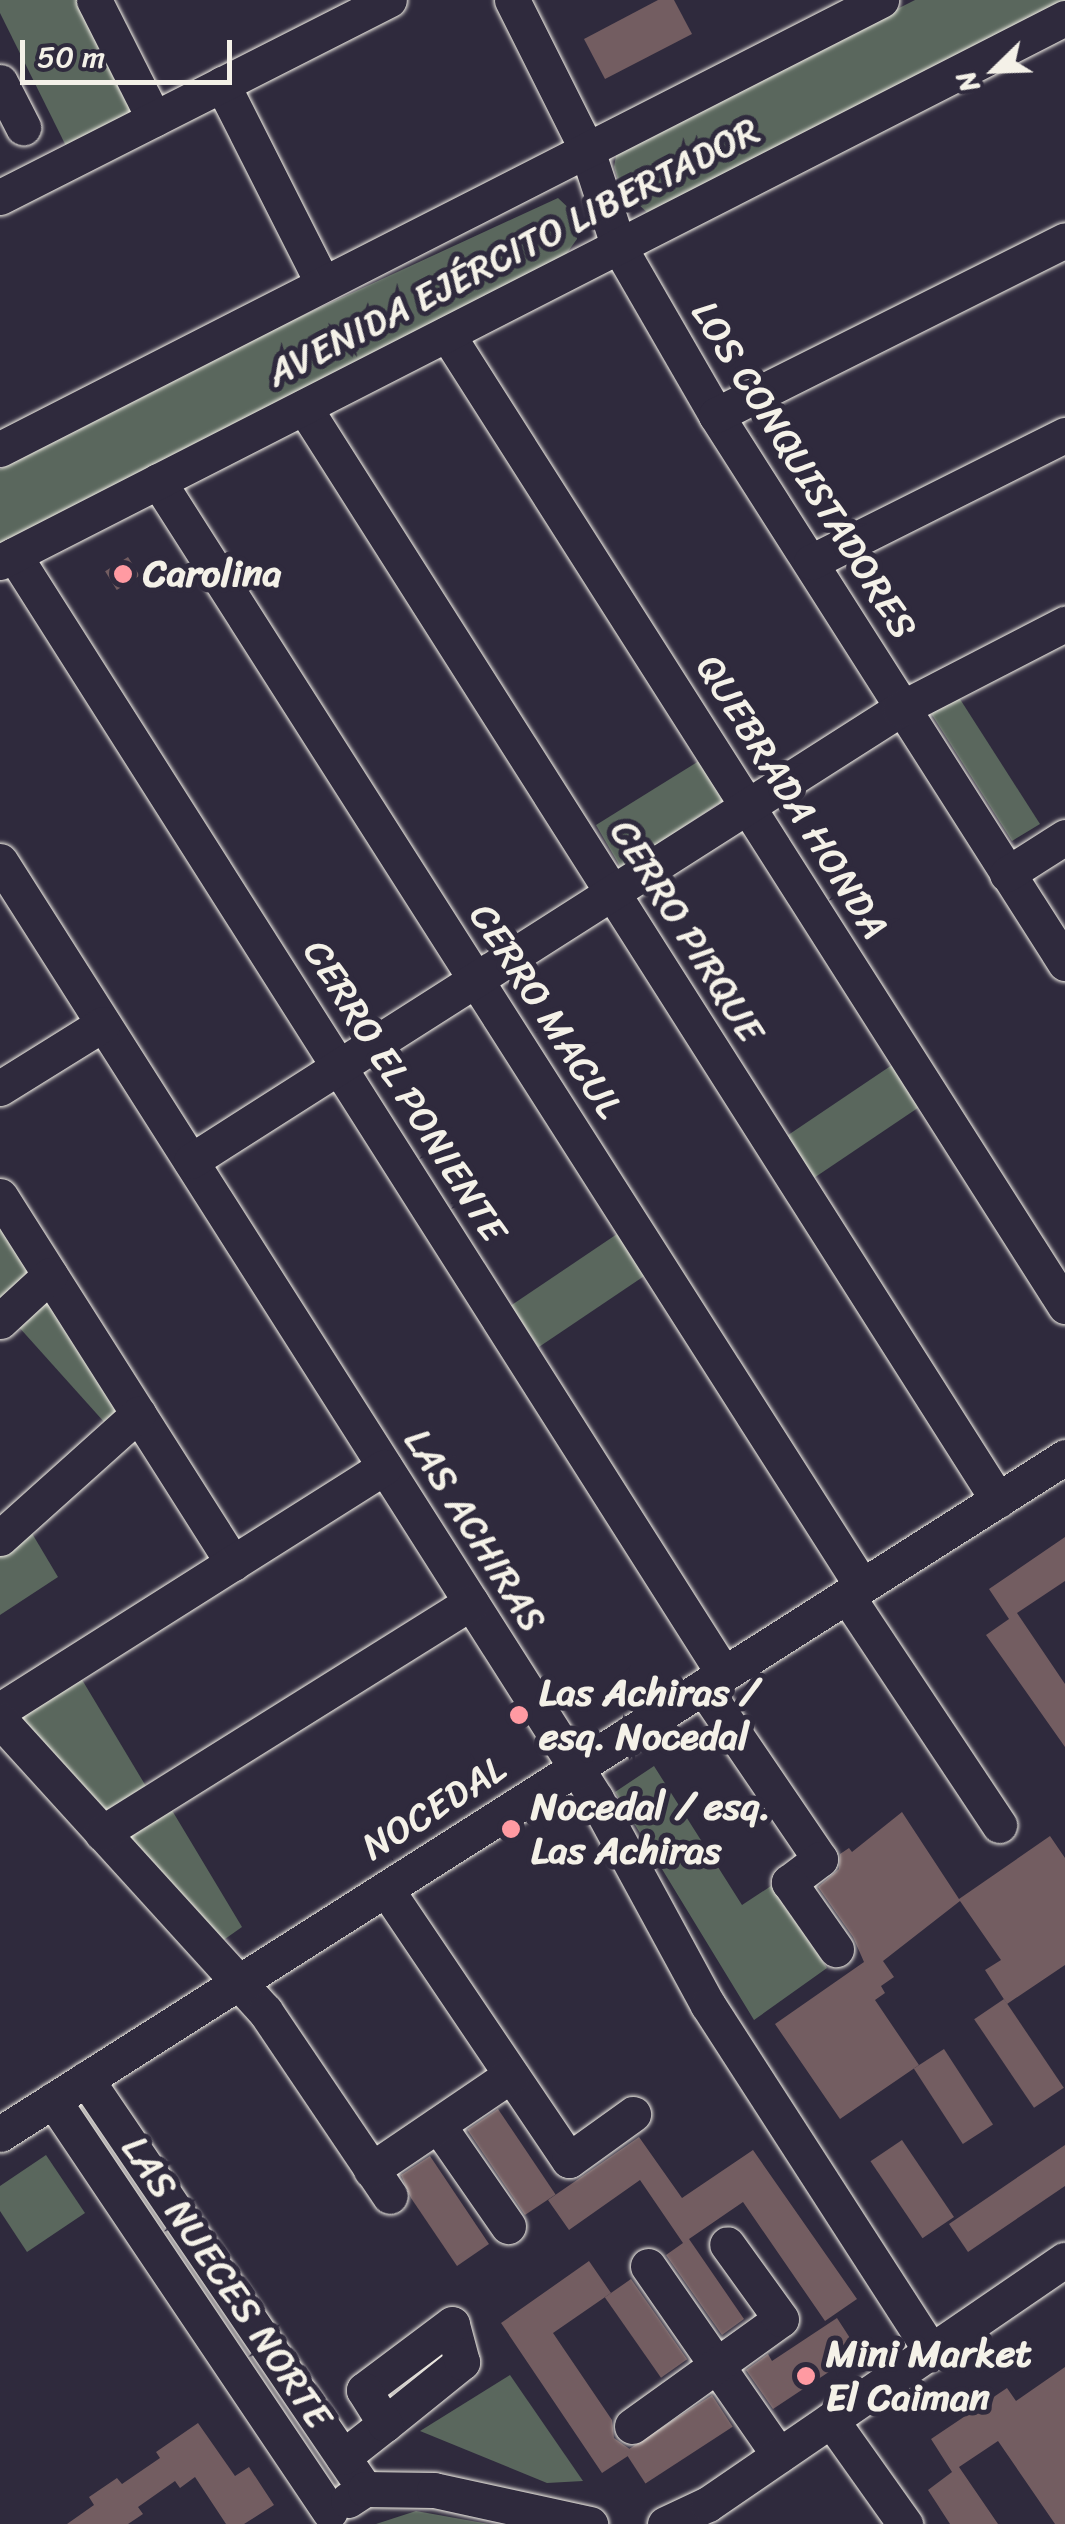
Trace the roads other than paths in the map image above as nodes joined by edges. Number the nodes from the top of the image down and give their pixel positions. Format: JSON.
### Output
{"nodes":[{"id":1,"x":94,"y":0,"type":"edge"},
{"id":2,"x":388,"y":0,"type":"edge"},
{"id":3,"x":881,"y":0,"type":"edge"},
{"id":4,"x":517,"y":2,"type":"edge"},
{"id":5,"x":1065,"y":18,"type":"edge"},
{"id":6,"x":0,"y":82,"type":"edge"},
{"id":7,"x":222,"y":84,"type":"junction"},
{"id":8,"x":154,"y":119,"type":"junction"},
{"id":9,"x":23,"y":127,"type":"dead end"},
{"id":10,"x":587,"y":150,"type":"junction"},
{"id":11,"x":0,"y":197,"type":"edge"},
{"id":12,"x":1065,"y":240,"type":"edge"},
{"id":13,"x":618,"y":245,"type":"junction"},
{"id":14,"x":323,"y":284,"type":"junction"},
{"id":15,"x":447,"y":334,"type":"junction"},
{"id":16,"x":304,"y":407,"type":"junction"},
{"id":17,"x":716,"y":415,"type":"junction"},
{"id":18,"x":1065,"y":435,"type":"edge"},
{"id":19,"x":0,"y":449,"type":"edge"},
{"id":20,"x":158,"y":481,"type":"junction"},
{"id":21,"x":7,"y":558,"type":"edge"},
{"id":22,"x":811,"y":562,"type":"junction"},
{"id":23,"x":1065,"y":624,"type":"edge"},
{"id":24,"x":900,"y":709,"type":"junction"},
{"id":25,"x":747,"y":806,"type":"junction"},
{"id":26,"x":1065,"y":837,"type":"edge"},
{"id":27,"x":0,"y":861,"type":"edge"},
{"id":28,"x":1007,"y":874,"type":"junction"},
{"id":29,"x":612,"y":892,"type":"junction"},
{"id":30,"x":1065,"y":963,"type":"edge"},
{"id":31,"x":476,"y":979,"type":"junction"},
{"id":32,"x":103,"y":1024,"type":"junction"},
{"id":33,"x":339,"y":1066,"type":"junction"},
{"id":34,"x":0,"y":1088,"type":"edge"},
{"id":35,"x":191,"y":1161,"type":"junction"},
{"id":36,"x":0,"y":1196,"type":"edge"},
{"id":37,"x":50,"y":1275,"type":"junction"},
{"id":38,"x":1065,"y":1306,"type":"edge"},
{"id":39,"x":0,"y":1321,"type":"edge"},
{"id":40,"x":138,"y":1414,"type":"junction"},
{"id":41,"x":1065,"y":1458,"type":"edge"},
{"id":42,"x":385,"y":1468,"type":"junction"},
{"id":43,"x":998,"y":1500,"type":"junction"},
{"id":44,"x":0,"y":1538,"type":"edge"},
{"id":45,"x":232,"y":1564,"type":"junction"},
{"id":46,"x":855,"y":1591,"type":"junction"},
{"id":47,"x":471,"y":1602,"type":"junction"},
{"id":48,"x":714,"y":1680,"type":"junction"},
{"id":49,"x":0,"y":1710,"type":"edge"},
{"id":50,"x":0,"y":1720,"type":"edge"},
{"id":51,"x":576,"y":1768,"type":"junction"},
{"id":52,"x":999,"y":1825,"type":"dead end"},
{"id":53,"x":102,"y":1833,"type":"junction"},
{"id":54,"x":386,"y":1889,"type":"junction"},
{"id":55,"x":836,"y":1949,"type":"dead end"},
{"id":56,"x":237,"y":1983,"type":"junction"},
{"id":57,"x":511,"y":2074,"type":"junction"},
{"id":58,"x":86,"y":2079,"type":"junction"},
{"id":59,"x":53,"y":2100,"type":"junction"},
{"id":60,"x":633,"y":2114,"type":"dead end"},
{"id":61,"x":438,"y":2125,"type":"junction"},
{"id":62,"x":0,"y":2134,"type":"edge"},
{"id":63,"x":508,"y":2226,"type":"dead end"},
{"id":64,"x":727,"y":2244,"type":"dead end"},
{"id":65,"x":1065,"y":2260,"type":"edge"},
{"id":66,"x":648,"y":2266,"type":"dead end"},
{"id":67,"x":932,"y":2352,"type":"junction"},
{"id":68,"x":717,"y":2366,"type":"junction"},
{"id":69,"x":831,"y":2420,"type":"junction"},
{"id":70,"x":385,"y":2424,"type":"dead end"},
{"id":71,"x":632,"y":2426,"type":"dead end"},
{"id":72,"x":780,"y":2456,"type":"junction"},
{"id":73,"x":343,"y":2457,"type":"junction"},
{"id":74,"x":365,"y":2488,"type":"junction"},
{"id":75,"x":322,"y":2518,"type":"edge"},
{"id":76,"x":682,"y":2521,"type":"edge"},
{"id":77,"x":590,"y":2524,"type":"edge"},
{"id":78,"x":905,"y":2524,"type":"edge"}],
"edges":[{"from":1,"to":8,"type":"street"},
{"from":2,"to":7,"type":"street"},
{"from":3,"to":10,"type":"street","name":"AVENIDA EJÉRCITO LIBERTADOR"},
{"from":4,"to":10,"type":"street","name":"LOS CONQUISTADORES"},
{"from":5,"to":13,"type":"street","name":"AVENIDA EJÉRCITO LIBERTADOR"},
{"from":6,"to":9,"type":"street"},
{"from":7,"to":8,"type":"street"},
{"from":7,"to":14,"type":"street"},
{"from":8,"to":11,"type":"street"},
{"from":10,"to":13,"type":"street","name":"LOS CONQUISTADORES"},
{"from":10,"to":14,"type":"street","name":"AVENIDA EJÉRCITO LIBERTADOR"},
{"from":12,"to":17,"type":"street"},
{"from":13,"to":15,"type":"street","name":"AVENIDA EJÉRCITO LIBERTADOR"},
{"from":13,"to":17,"type":"street","name":"LOS CONQUISTADORES"},
{"from":14,"to":19,"type":"street","name":"AVENIDA EJÉRCITO LIBERTADOR"},
{"from":15,"to":16,"type":"street","name":"AVENIDA EJÉRCITO LIBERTADOR"},
{"from":15,"to":25,"type":"street","name":"QUEBRADA HONDA"},
{"from":16,"to":20,"type":"street","name":"AVENIDA EJÉRCITO LIBERTADOR"},
{"from":16,"to":29,"type":"street","name":"CERRO PIRQUE"},
{"from":17,"to":22,"type":"street","name":"LOS CONQUISTADORES"},
{"from":18,"to":22,"type":"street"},
{"from":20,"to":21,"type":"street","name":"AVENIDA EJÉRCITO LIBERTADOR"},
{"from":20,"to":31,"type":"street","name":"CERRO MACUL"},
{"from":21,"to":33,"type":"street","name":"CERRO EL PONIENTE"},
{"from":22,"to":24,"type":"street","name":"LOS CONQUISTADORES"},
{"from":23,"to":24,"type":"street"},
{"from":24,"to":25,"type":"street"},
{"from":24,"to":28,"type":"street","name":"LOS CONQUISTADORES"},
{"from":25,"to":29,"type":"street"},
{"from":25,"to":38,"type":"street","name":"QUEBRADA HONDA"},
{"from":26,"to":28,"type":"street"},
{"from":27,"to":32,"type":"street","name":"LAS ACHIRAS"},
{"from":28,"to":30,"type":"street","name":"LOS CONQUISTADORES"},
{"from":29,"to":31,"type":"street"},
{"from":29,"to":43,"type":"street","name":"CERRO PIRQUE"},
{"from":31,"to":33,"type":"street"},
{"from":31,"to":46,"type":"street","name":"CERRO MACUL"},
{"from":32,"to":34,"type":"street"},
{"from":32,"to":35,"type":"street","name":"LAS ACHIRAS"},
{"from":33,"to":35,"type":"street"},
{"from":33,"to":48,"type":"street","name":"CERRO EL PONIENTE"},
{"from":35,"to":42,"type":"street","name":"LAS ACHIRAS"},
{"from":36,"to":37,"type":"street"},
{"from":37,"to":39,"type":"street"},
{"from":37,"to":40,"type":"street"},
{"from":40,"to":44,"type":"street"},
{"from":40,"to":45,"type":"street"},
{"from":41,"to":43,"type":"street","name":"NOCEDAL"},
{"from":42,"to":45,"type":"street"},
{"from":42,"to":47,"type":"street","name":"LAS ACHIRAS"},
{"from":43,"to":46,"type":"street","name":"NOCEDAL"},
{"from":45,"to":49,"type":"street"},
{"from":46,"to":48,"type":"street","name":"NOCEDAL"},
{"from":46,"to":52,"type":"street","name":"CERRO MACUL"},
{"from":47,"to":51,"type":"street","name":"LAS ACHIRAS"},
{"from":47,"to":53,"type":"street"},
{"from":48,"to":51,"type":"street","name":"NOCEDAL"},
{"from":48,"to":55,"type":"street","name":"CERRO EL PONIENTE"},
{"from":50,"to":53,"type":"street"},
{"from":51,"to":54,"type":"street","name":"NOCEDAL"},
{"from":51,"to":67,"type":"street","name":"LAS ACHIRAS"},
{"from":53,"to":56,"type":"street"},
{"from":54,"to":56,"type":"street","name":"NOCEDAL"},
{"from":54,"to":57,"type":"street"},
{"from":56,"to":58,"type":"street","name":"NOCEDAL"},
{"from":56,"to":61,"type":"street"},
{"from":57,"to":60,"type":"street"},
{"from":57,"to":61,"type":"street"},
{"from":58,"to":59,"type":"street","name":"NOCEDAL"},
{"from":58,"to":73,"type":"street"},
{"from":59,"to":62,"type":"street","name":"NOCEDAL"},
{"from":59,"to":75,"type":"street","name":"LAS NUECES NORTE"},
{"from":61,"to":63,"type":"street"},
{"from":64,"to":68,"type":"street"},
{"from":65,"to":67,"type":"street"},
{"from":66,"to":68,"type":"street"},
{"from":67,"to":69,"type":"street"},
{"from":68,"to":71,"type":"street"},
{"from":68,"to":72,"type":"street"},
{"from":69,"to":72,"type":"street"},
{"from":69,"to":78,"type":"street"},
{"from":70,"to":73,"type":"street"},
{"from":72,"to":76,"type":"street"},
{"from":73,"to":74,"type":"street"},
{"from":74,"to":75,"type":"street"},
{"from":74,"to":77,"type":"street"}]}
